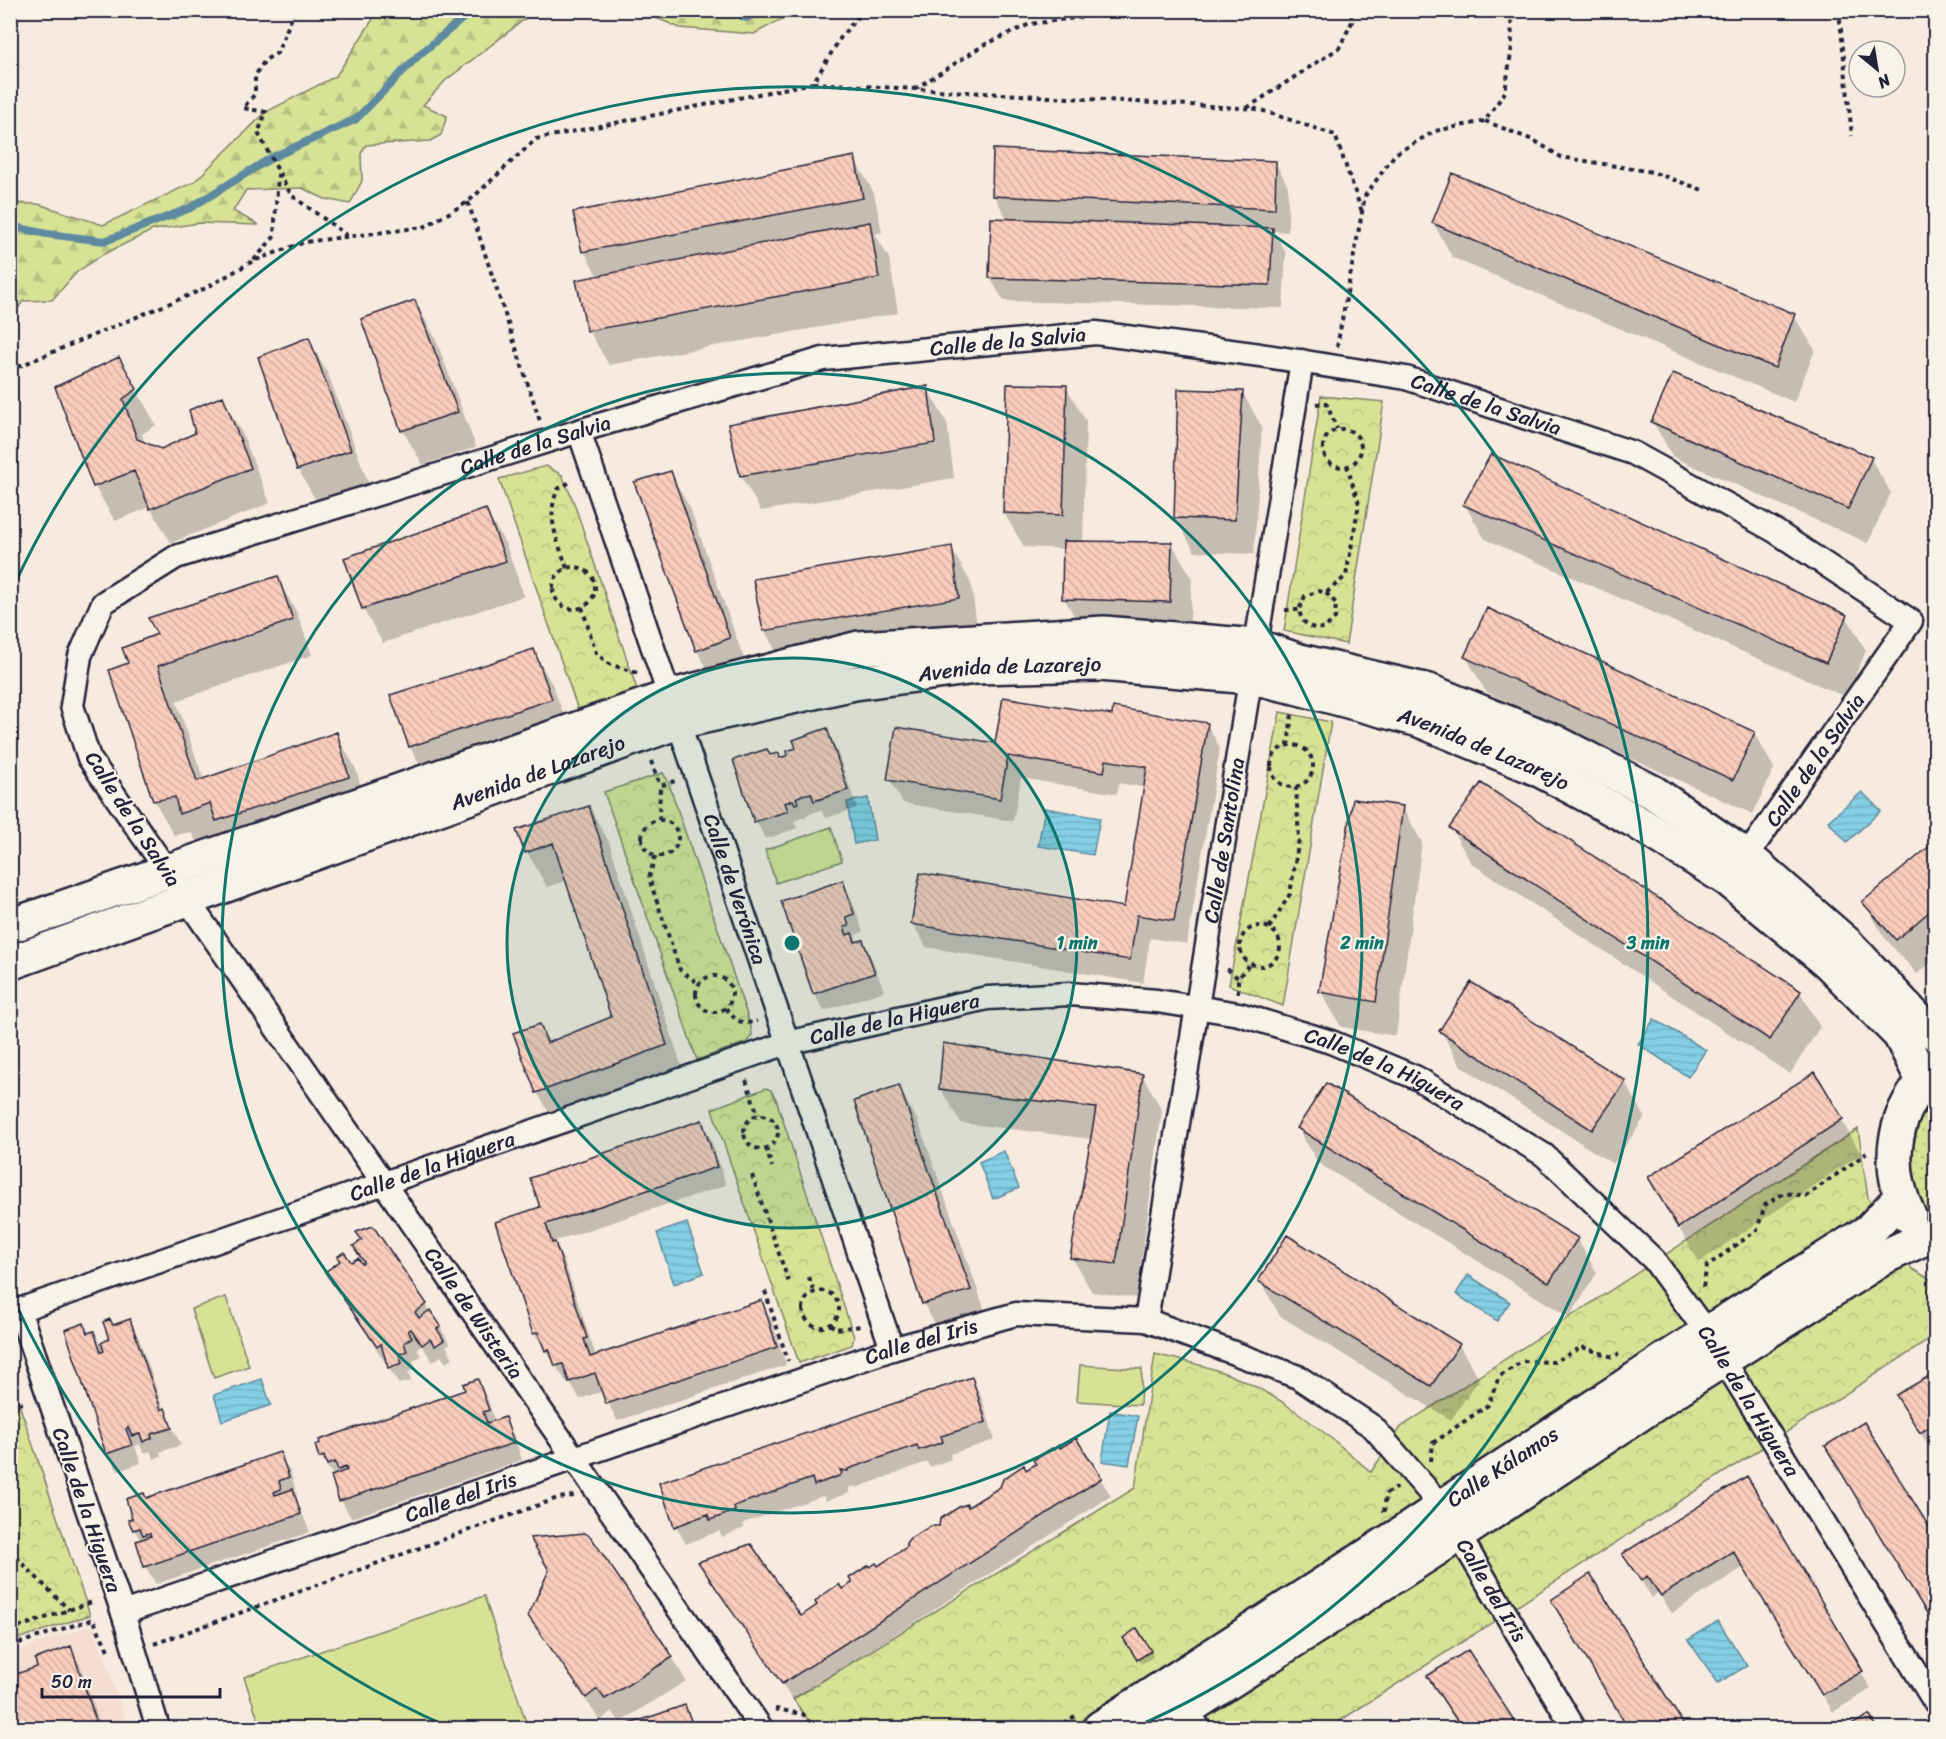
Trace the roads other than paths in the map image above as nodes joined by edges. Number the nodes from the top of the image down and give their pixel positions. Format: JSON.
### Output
{"nodes":[{"id":1,"x":1302,"y":361,"type":"junction"},
{"id":2,"x":579,"y":431,"type":"junction"},
{"id":3,"x":1253,"y":662,"type":"junction"},
{"id":4,"x":669,"y":696,"type":"junction"},
{"id":5,"x":1738,"y":869,"type":"junction"},
{"id":6,"x":166,"y":871,"type":"junction"},
{"id":7,"x":185,"y":898,"type":"junction"},
{"id":8,"x":10,"y":926,"type":"edge"},
{"id":9,"x":10,"y":963,"type":"edge"},
{"id":10,"x":1197,"y":1006,"type":"junction"},
{"id":11,"x":1935,"y":1034,"type":"edge"},
{"id":12,"x":787,"y":1043,"type":"junction"},
{"id":13,"x":1929,"y":1075,"type":"edge"},
{"id":14,"x":383,"y":1182,"type":"junction"},
{"id":15,"x":1900,"y":1198,"type":"junction"},
{"id":16,"x":1930,"y":1242,"type":"edge"},
{"id":17,"x":1146,"y":1320,"type":"junction"},
{"id":18,"x":1715,"y":1347,"type":"junction"},
{"id":19,"x":892,"y":1349,"type":"junction"},
{"id":20,"x":575,"y":1459,"type":"junction"},
{"id":21,"x":1442,"y":1507,"type":"junction"},
{"id":22,"x":1458,"y":1535,"type":"junction"},
{"id":23,"x":119,"y":1604,"type":"junction"},
{"id":24,"x":1935,"y":1704,"type":"edge"},
{"id":25,"x":1185,"y":1707,"type":"edge"},
{"id":26,"x":763,"y":1718,"type":"edge"},
{"id":27,"x":1088,"y":1722,"type":"edge"},
{"id":28,"x":158,"y":1728,"type":"edge"},
{"id":29,"x":1157,"y":1728,"type":"edge"},
{"id":30,"x":1574,"y":1728,"type":"edge"}],
"edges":[{"from":1,"to":2,"type":"street","name":"Calle de la Salvia"},
{"from":1,"to":3,"type":"street","name":"Calle de Santolina"},
{"from":1,"to":5,"type":"street","name":"Calle de la Salvia"},
{"from":2,"to":4,"type":"street","name":"Calle de Verónica"},
{"from":2,"to":6,"type":"street","name":"Calle de la Salvia"},
{"from":3,"to":4,"type":"street","name":"Avenida de Lazarejo"},
{"from":3,"to":5,"type":"street","name":"Avenida de Lazarejo"},
{"from":3,"to":10,"type":"street","name":"Calle de Santolina"},
{"from":4,"to":6,"type":"street","name":"Avenida de Lazarejo"},
{"from":4,"to":7,"type":"street","name":"Avenida de Lazarejo"},
{"from":4,"to":12,"type":"street","name":"Calle de Verónica"},
{"from":5,"to":11,"type":"street","name":"Avenida de Lazarejo"},
{"from":5,"to":13,"type":"street","name":"Avenida de Lazarejo"},
{"from":6,"to":7,"type":"street","name":"Calle de la Salvia"},
{"from":6,"to":8,"type":"street","name":"Avenida de Lazarejo"},
{"from":7,"to":9,"type":"street","name":"Avenida de Lazarejo"},
{"from":7,"to":14,"type":"street","name":"Calle de Wisteria"},
{"from":10,"to":12,"type":"street","name":"Calle de la Higuera"},
{"from":10,"to":17,"type":"street","name":"Calle de Santolina"},
{"from":10,"to":18,"type":"street","name":"Calle de la Higuera"},
{"from":12,"to":14,"type":"street","name":"Calle de la Higuera"},
{"from":12,"to":19,"type":"street","name":"Calle de Verónica"},
{"from":13,"to":15,"type":"street"},
{"from":14,"to":20,"type":"street","name":"Calle de Wisteria"},
{"from":14,"to":23,"type":"street","name":"Calle de la Higuera"},
{"from":15,"to":16,"type":"street"},
{"from":15,"to":18,"type":"street","name":"Calle Kálamos"},
{"from":16,"to":18,"type":"street","name":"Calle Kálamos"},
{"from":17,"to":19,"type":"street","name":"Calle del Iris"},
{"from":17,"to":21,"type":"street","name":"Calle del Iris"},
{"from":18,"to":21,"type":"street","name":"Calle Kálamos"},
{"from":18,"to":22,"type":"street","name":"Calle Kálamos"},
{"from":18,"to":24,"type":"street","name":"Calle de la Higuera"},
{"from":19,"to":20,"type":"street","name":"Calle del Iris"},
{"from":20,"to":23,"type":"street","name":"Calle del Iris"},
{"from":20,"to":26,"type":"street","name":"Calle de Wisteria"},
{"from":21,"to":22,"type":"street","name":"Calle del Iris"},
{"from":21,"to":25,"type":"street","name":"Calle Kálamos"},
{"from":22,"to":25,"type":"street","name":"Calle Kálamos"},
{"from":22,"to":30,"type":"street","name":"Calle del Iris"},
{"from":23,"to":28,"type":"street","name":"Calle de la Higuera"},
{"from":25,"to":27,"type":"street","name":"Calle Kálamos"},
{"from":25,"to":29,"type":"street","name":"Calle Kálamos"}]}
